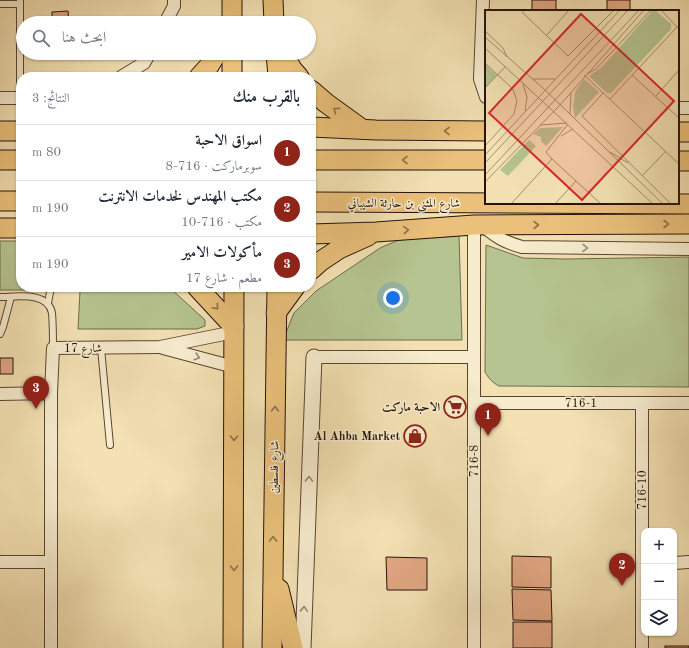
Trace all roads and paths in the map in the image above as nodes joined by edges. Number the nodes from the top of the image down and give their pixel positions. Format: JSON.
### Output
{"nodes":[{"id":1,"x":174,"y":0,"type":"edge"},
{"id":2,"x":232,"y":0,"type":"edge"},
{"id":3,"x":273,"y":0,"type":"edge"},
{"id":4,"x":483,"y":0,"type":"edge"},
{"id":5,"x":20,"y":2,"type":"edge"},
{"id":6,"x":0,"y":4,"type":"edge"},
{"id":7,"x":20,"y":16,"type":"edge"},
{"id":8,"x":169,"y":16,"type":"edge"},
{"id":9,"x":231,"y":16,"type":"edge"},
{"id":10,"x":274,"y":16,"type":"edge"},
{"id":11,"x":21,"y":60,"type":"edge"},
{"id":12,"x":146,"y":60,"type":"edge"},
{"id":13,"x":213,"y":60,"type":"edge"},
{"id":14,"x":232,"y":60,"type":"edge"},
{"id":15,"x":277,"y":60,"type":"edge"},
{"id":16,"x":287,"y":60,"type":"edge"},
{"id":17,"x":21,"y":72,"type":"edge"},
{"id":18,"x":129,"y":72,"type":"edge"},
{"id":19,"x":204,"y":72,"type":"edge"},
{"id":20,"x":232,"y":72,"type":"edge"},
{"id":21,"x":278,"y":72,"type":"edge"},
{"id":22,"x":295,"y":72,"type":"edge"},
{"id":23,"x":316,"y":94,"type":"edge"},
{"id":24,"x":485,"y":94,"type":"edge"},
{"id":25,"x":0,"y":98,"type":"edge"},
{"id":26,"x":16,"y":98,"type":"edge"},
{"id":27,"x":316,"y":127,"type":"edge"},
{"id":28,"x":362,"y":129,"type":"junction"},
{"id":29,"x":0,"y":131,"type":"edge"},
{"id":30,"x":16,"y":131,"type":"edge"},
{"id":31,"x":485,"y":131,"type":"edge"},
{"id":32,"x":0,"y":160,"type":"edge"},
{"id":33,"x":16,"y":160,"type":"edge"},
{"id":34,"x":316,"y":160,"type":"edge"},
{"id":35,"x":485,"y":160,"type":"edge"},
{"id":36,"x":0,"y":201,"type":"edge"},
{"id":37,"x":16,"y":201,"type":"edge"},
{"id":38,"x":316,"y":202,"type":"edge"},
{"id":39,"x":485,"y":203,"type":"edge"},
{"id":40,"x":679,"y":204,"type":"edge"},
{"id":41,"x":689,"y":204,"type":"edge"},
{"id":42,"x":689,"y":224,"type":"edge"},
{"id":43,"x":478,"y":225,"type":"junction"},
{"id":44,"x":0,"y":228,"type":"edge"},
{"id":45,"x":16,"y":228,"type":"edge"},
{"id":46,"x":376,"y":232,"type":"junction"},
{"id":47,"x":316,"y":234,"type":"edge"},
{"id":48,"x":689,"y":249,"type":"edge"},
{"id":49,"x":316,"y":266,"type":"edge"},
{"id":50,"x":50,"y":292,"type":"edge"},
{"id":51,"x":201,"y":292,"type":"edge"},
{"id":52,"x":234,"y":292,"type":"edge"},
{"id":53,"x":277,"y":292,"type":"edge"},
{"id":54,"x":291,"y":292,"type":"edge"},
{"id":55,"x":10,"y":297,"type":"junction"},
{"id":56,"x":0,"y":298,"type":"edge"},
{"id":57,"x":48,"y":303,"type":"junction"},
{"id":58,"x":276,"y":313,"type":"junction"},
{"id":59,"x":234,"y":330,"type":"junction"},
{"id":60,"x":0,"y":334,"type":"edge"},
{"id":61,"x":160,"y":347,"type":"junction"},
{"id":62,"x":53,"y":348,"type":"junction"},
{"id":63,"x":101,"y":348,"type":"junction"},
{"id":64,"x":474,"y":357,"type":"junction"},
{"id":65,"x":314,"y":358,"type":"joint"},
{"id":66,"x":234,"y":367,"type":"junction"},
{"id":67,"x":51,"y":393,"type":"junction"},
{"id":68,"x":0,"y":394,"type":"edge"},
{"id":69,"x":474,"y":403,"type":"junction"},
{"id":70,"x":642,"y":403,"type":"junction"},
{"id":71,"x":689,"y":403,"type":"edge"},
{"id":72,"x":110,"y":446,"type":"dead end"},
{"id":73,"x":643,"y":528,"type":"edge"},
{"id":74,"x":0,"y":562,"type":"edge"},
{"id":75,"x":51,"y":562,"type":"junction"},
{"id":76,"x":689,"y":562,"type":"edge"},
{"id":77,"x":677,"y":563,"type":"edge"},
{"id":78,"x":273,"y":567,"type":"junction"},
{"id":79,"x":643,"y":600,"type":"edge"},
{"id":80,"x":51,"y":648,"type":"edge"},
{"id":81,"x":233,"y":648,"type":"edge"},
{"id":82,"x":272,"y":648,"type":"edge"},
{"id":83,"x":293,"y":648,"type":"edge"},
{"id":84,"x":303,"y":648,"type":"edge"},
{"id":85,"x":474,"y":648,"type":"edge"},
{"id":86,"x":642,"y":648,"type":"edge"}],
"edges":[{"from":1,"to":8,"type":"street"},
{"from":2,"to":9,"type":"main road"},
{"from":3,"to":10,"type":"main road"},
{"from":4,"to":24,"type":"street"},
{"from":5,"to":6,"type":"lane"},
{"from":5,"to":7,"type":"lane"},
{"from":11,"to":17,"type":"lane"},
{"from":12,"to":18,"type":"street"},
{"from":13,"to":19,"type":"main road"},
{"from":14,"to":20,"type":"main road"},
{"from":15,"to":21,"type":"main road"},
{"from":16,"to":22,"type":"main road"},
{"from":28,"to":23,"type":"main road","one_way":true},
{"from":25,"to":26,"type":"street"},
{"from":27,"to":28,"type":"main road"},
{"from":31,"to":28,"type":"main road","one_way":true},
{"from":29,"to":30,"type":"main road"},
{"from":32,"to":33,"type":"main road"},
{"from":35,"to":34,"type":"main road","one_way":true},
{"from":36,"to":37,"type":"main road"},
{"from":38,"to":39,"type":"main road","name":"شارع المثنى بن حارثة الشيباني"},
{"from":40,"to":41,"type":"main road","name":"شارع المثنى بن حارثة الشيباني"},
{"from":43,"to":42,"type":"main road","one_way":true},
{"from":46,"to":43,"type":"main road","one_way":true},
{"from":43,"to":48,"type":"street","one_way":true},
{"from":43,"to":64,"type":"street","name":"716-8"},
{"from":44,"to":45,"type":"main road"},
{"from":46,"to":47,"type":"main road"},
{"from":46,"to":49,"type":"main road"},
{"from":50,"to":57,"type":"lane"},
{"from":51,"to":59,"type":"main road","one_way":true},
{"from":52,"to":59,"type":"main road"},
{"from":53,"to":58,"type":"main road","name":"شارع فلسطين"},
{"from":54,"to":58,"type":"main road"},
{"from":55,"to":56,"type":"lane"},
{"from":55,"to":57,"type":"lane"},
{"from":55,"to":60,"type":"lane"},
{"from":57,"to":62,"type":"lane"},
{"from":78,"to":58,"type":"main road","name":"شارع فلسطين","one_way":true},
{"from":59,"to":61,"type":"street","name":"شارع 17"},
{"from":59,"to":66,"type":"main road"},
{"from":61,"to":63,"type":"street","name":"شارع 17"},
{"from":61,"to":66,"type":"street","name":"شارع 17","one_way":true},
{"from":62,"to":63,"type":"street","name":"شارع 17"},
{"from":62,"to":67,"type":"street","name":"شارع 17"},
{"from":63,"to":72,"type":"lane"},
{"from":64,"to":65,"type":"street"},
{"from":64,"to":69,"type":"street","name":"716-8"},
{"from":84,"to":65,"type":"street","one_way":true},
{"from":66,"to":81,"type":"main road","one_way":true},
{"from":67,"to":68,"type":"street"},
{"from":67,"to":75,"type":"street","name":"شارع 17"},
{"from":69,"to":70,"type":"street","name":"716-1"},
{"from":69,"to":85,"type":"street","name":"716-8"},
{"from":70,"to":71,"type":"street","name":"716-1"},
{"from":70,"to":73,"type":"street","name":"716-10"},
{"from":74,"to":75,"type":"street"},
{"from":75,"to":80,"type":"street","name":"شارع 17"},
{"from":76,"to":77,"type":"street"},
{"from":78,"to":82,"type":"main road","name":"شارع فلسطين"},
{"from":78,"to":83,"type":"main road"},
{"from":79,"to":86,"type":"street","name":"716-10"}]}
